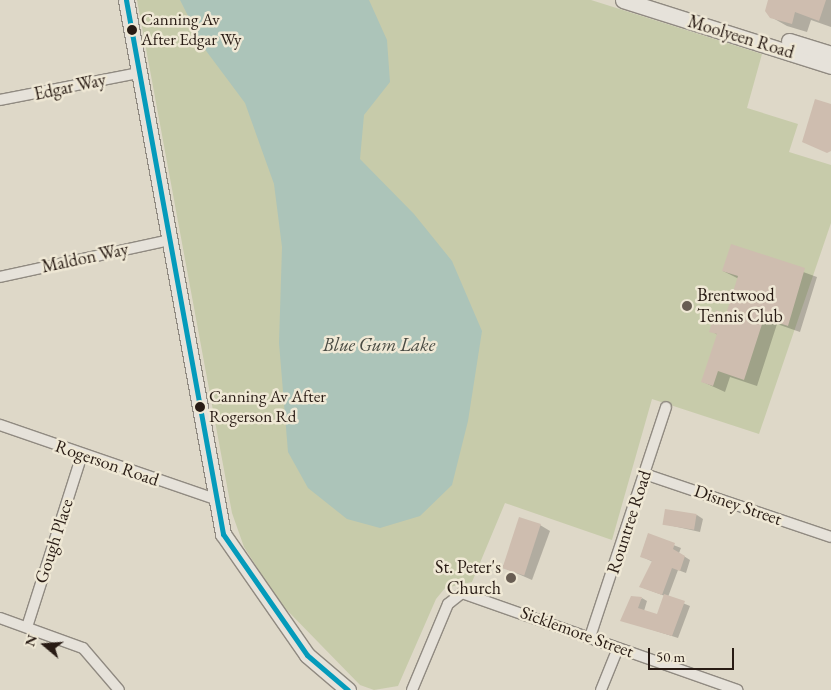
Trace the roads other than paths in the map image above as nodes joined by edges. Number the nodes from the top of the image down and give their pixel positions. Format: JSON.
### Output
{"nodes":[{"id":1,"x":126,"y":0,"type":"edge"},
{"id":2,"x":623,"y":0,"type":"edge"},
{"id":3,"x":653,"y":0,"type":"edge"},
{"id":4,"x":831,"y":54,"type":"edge"},
{"id":5,"x":831,"y":66,"type":"edge"},
{"id":6,"x":139,"y":73,"type":"junction"},
{"id":7,"x":0,"y":100,"type":"edge"},
{"id":8,"x":169,"y":240,"type":"junction"},
{"id":9,"x":0,"y":277,"type":"edge"},
{"id":10,"x":666,"y":407,"type":"dead end"},
{"id":11,"x":0,"y":426,"type":"edge"},
{"id":12,"x":82,"y":455,"type":"junction"},
{"id":13,"x":645,"y":474,"type":"junction"},
{"id":14,"x":215,"y":499,"type":"junction"},
{"id":15,"x":831,"y":537,"type":"edge"},
{"id":16,"x":0,"y":618,"type":"edge"},
{"id":17,"x":27,"y":627,"type":"junction"},
{"id":18,"x":590,"y":637,"type":"junction"},
{"id":19,"x":618,"y":648,"type":"junction"},
{"id":20,"x":118,"y":690,"type":"edge"},
{"id":21,"x":348,"y":690,"type":"edge"},
{"id":22,"x":412,"y":690,"type":"edge"},
{"id":23,"x":601,"y":690,"type":"edge"},
{"id":24,"x":737,"y":690,"type":"edge"}],
"edges":[{"from":1,"to":6,"type":"street"},
{"from":2,"to":5,"type":"street","name":"Moolyeen Road"},
{"from":3,"to":4,"type":"street","name":"Moolyeen Road"},
{"from":6,"to":7,"type":"street","name":"Edgar Way"},
{"from":6,"to":8,"type":"street"},
{"from":8,"to":9,"type":"street","name":"Maldon Way"},
{"from":8,"to":14,"type":"street"},
{"from":10,"to":13,"type":"street","name":"Rountree Road"},
{"from":11,"to":12,"type":"street","name":"Rogerson Road"},
{"from":12,"to":14,"type":"street","name":"Rogerson Road"},
{"from":12,"to":17,"type":"street","name":"Gough Place"},
{"from":13,"to":15,"type":"street","name":"Disney Street"},
{"from":13,"to":18,"type":"street","name":"Rountree Road"},
{"from":14,"to":21,"type":"street"},
{"from":16,"to":17,"type":"street"},
{"from":17,"to":20,"type":"street"},
{"from":18,"to":19,"type":"street","name":"Sicklemore Street"},
{"from":18,"to":22,"type":"street","name":"Sicklemore Street"},
{"from":19,"to":23,"type":"street"},
{"from":19,"to":24,"type":"street","name":"Sicklemore Street"}]}
